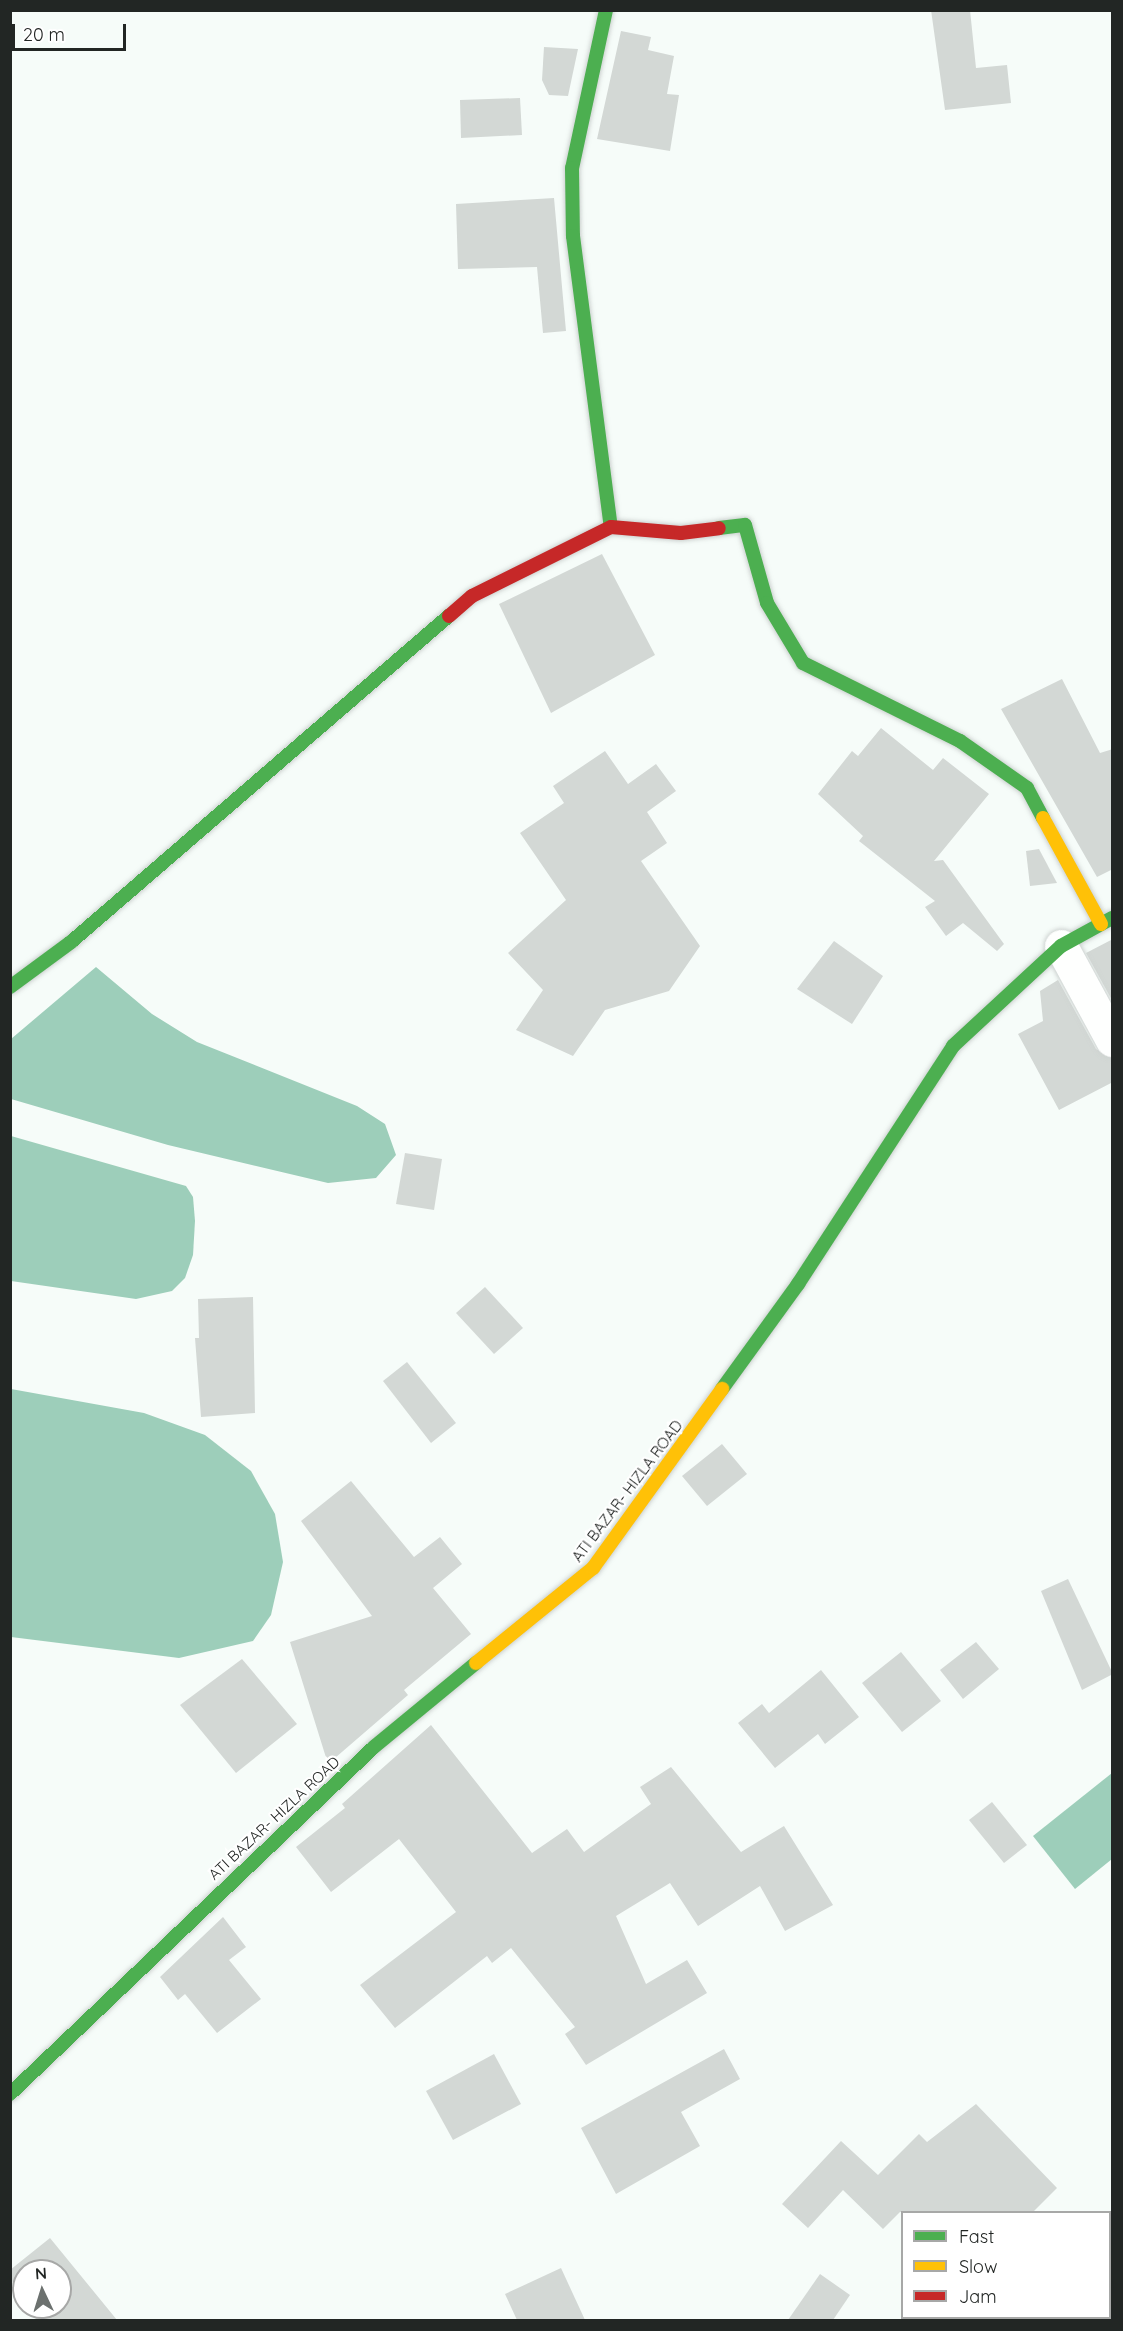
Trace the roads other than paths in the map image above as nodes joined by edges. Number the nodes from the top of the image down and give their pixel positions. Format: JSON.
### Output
{"nodes":[{"id":1,"x":606,"y":10,"type":"edge"},
{"id":2,"x":611,"y":527,"type":"junction"},
{"id":3,"x":1107,"y":921,"type":"edge"},
{"id":4,"x":1061,"y":946,"type":"junction"},
{"id":5,"x":10,"y":987,"type":"edge"},
{"id":6,"x":1113,"y":1040,"type":"edge"},
{"id":7,"x":10,"y":2094,"type":"edge"}],
"edges":[{"from":1,"to":2,"type":"street"},
{"from":2,"to":3,"type":"street"},
{"from":2,"to":5,"type":"street"},
{"from":3,"to":4,"type":"street","name":"ATI BAZAR- HIZLA ROAD"},
{"from":4,"to":6,"type":"street"},
{"from":4,"to":7,"type":"street","name":"ATI BAZAR- HIZLA ROAD"}]}
